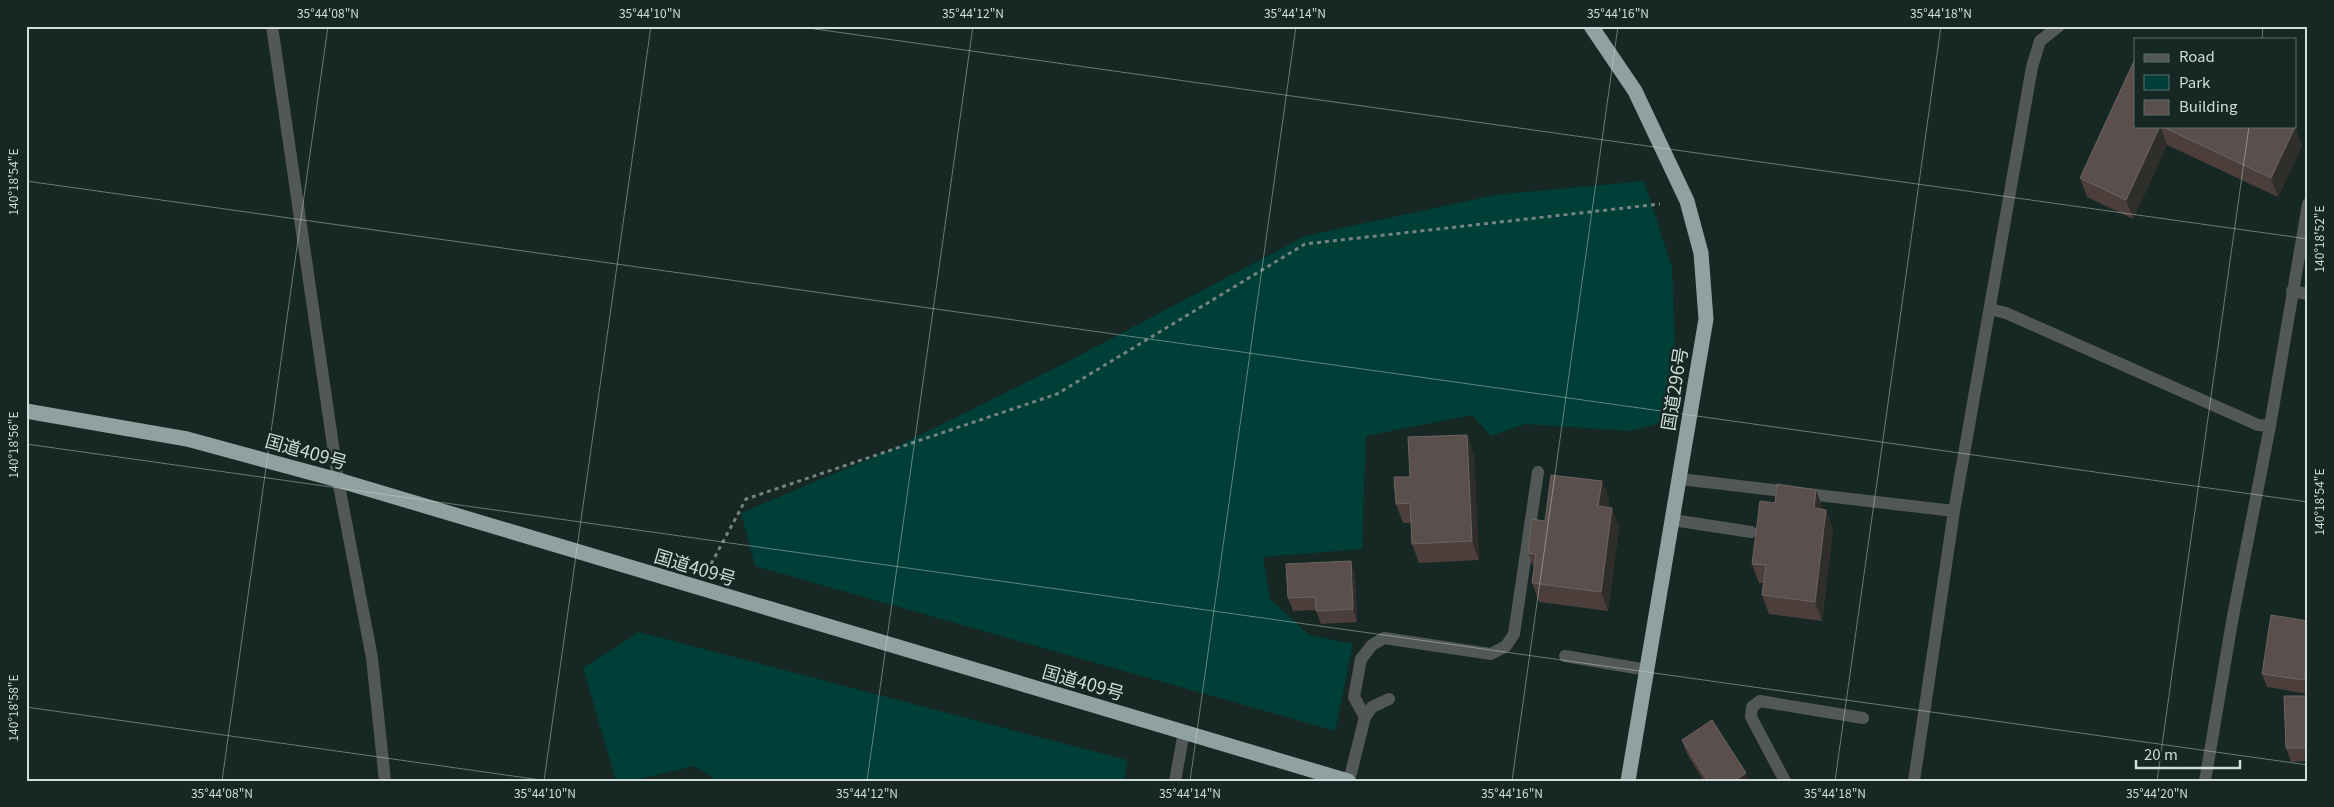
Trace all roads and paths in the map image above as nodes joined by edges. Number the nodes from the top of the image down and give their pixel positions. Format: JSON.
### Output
{"nodes":[{"id":1,"x":272,"y":26,"type":"edge"},
{"id":2,"x":1591,"y":26,"type":"edge"},
{"id":3,"x":2060,"y":26,"type":"edge"},
{"id":4,"x":1687,"y":201,"type":"junction"},
{"id":5,"x":2308,"y":204,"type":"edge"},
{"id":6,"x":2292,"y":291,"type":"junction"},
{"id":7,"x":2308,"y":294,"type":"edge"},
{"id":8,"x":1990,"y":309,"type":"junction"},
{"id":9,"x":26,"y":411,"type":"edge"},
{"id":10,"x":2270,"y":426,"type":"junction"},
{"id":11,"x":1538,"y":472,"type":"dead end"},
{"id":12,"x":1680,"y":479,"type":"junction"},
{"id":13,"x":338,"y":480,"type":"junction"},
{"id":14,"x":1954,"y":511,"type":"junction"},
{"id":15,"x":1673,"y":520,"type":"junction"},
{"id":16,"x":1751,"y":532,"type":"dead end"},
{"id":17,"x":698,"y":589,"type":"junction"},
{"id":18,"x":1565,"y":656,"type":"dead end"},
{"id":19,"x":1647,"y":670,"type":"junction"},
{"id":20,"x":1389,"y":698,"type":"dead end"},
{"id":21,"x":1365,"y":718,"type":"junction"},
{"id":22,"x":1862,"y":718,"type":"dead end"},
{"id":23,"x":1184,"y":732,"type":"junction"},
{"id":24,"x":386,"y":781,"type":"edge"},
{"id":25,"x":1175,"y":781,"type":"edge"},
{"id":26,"x":1349,"y":781,"type":"edge"},
{"id":27,"x":1628,"y":781,"type":"edge"},
{"id":28,"x":1785,"y":781,"type":"edge"},
{"id":29,"x":1914,"y":781,"type":"edge"},
{"id":30,"x":2205,"y":781,"type":"edge"}],
"edges":[{"from":1,"to":13,"type":"street"},
{"from":2,"to":4,"type":"highway","name":"国道296号"},
{"from":3,"to":8,"type":"street"},
{"from":4,"to":12,"type":"highway","name":"国道296号"},
{"from":4,"to":17,"type":"path"},
{"from":5,"to":6,"type":"street"},
{"from":6,"to":7,"type":"street"},
{"from":6,"to":10,"type":"street"},
{"from":8,"to":10,"type":"street"},
{"from":8,"to":14,"type":"street"},
{"from":9,"to":13,"type":"highway","name":"国道409号"},
{"from":10,"to":30,"type":"street"},
{"from":11,"to":21,"type":"street"},
{"from":12,"to":14,"type":"street"},
{"from":12,"to":15,"type":"highway","name":"国道296号"},
{"from":13,"to":17,"type":"highway","name":"国道409号"},
{"from":13,"to":24,"type":"street"},
{"from":14,"to":29,"type":"street"},
{"from":15,"to":16,"type":"street"},
{"from":15,"to":19,"type":"highway","name":"国道296号"},
{"from":17,"to":23,"type":"highway","name":"国道409号"},
{"from":18,"to":19,"type":"street"},
{"from":19,"to":27,"type":"highway","name":"国道296号"},
{"from":20,"to":21,"type":"street"},
{"from":21,"to":26,"type":"street"},
{"from":22,"to":28,"type":"street"},
{"from":23,"to":25,"type":"street"},
{"from":23,"to":26,"type":"highway","name":"国道409号"}]}
